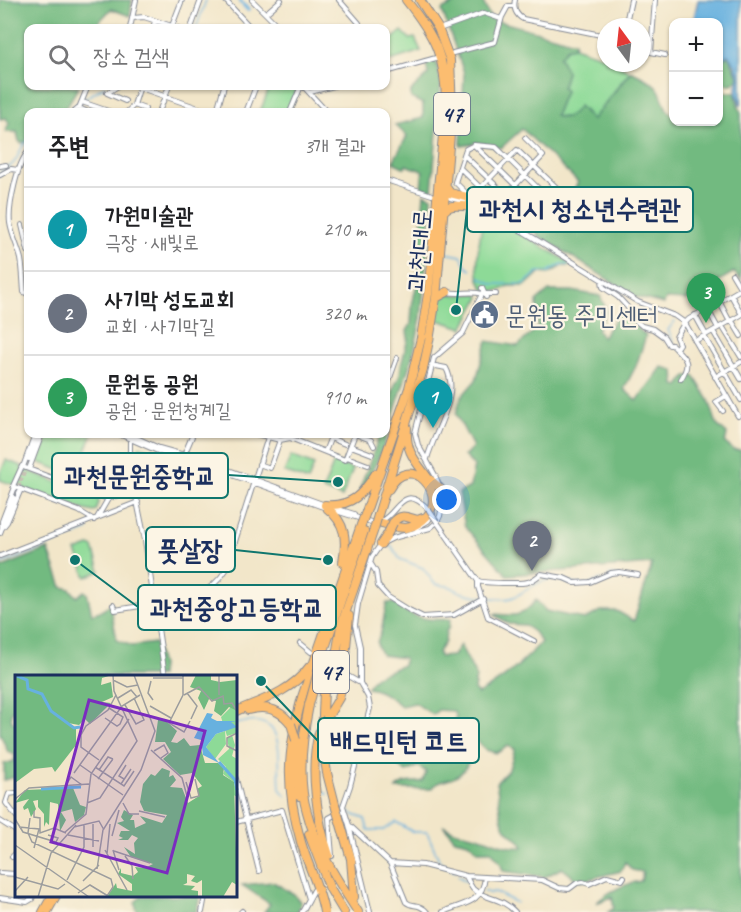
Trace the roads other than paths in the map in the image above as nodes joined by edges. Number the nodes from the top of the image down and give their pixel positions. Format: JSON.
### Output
{"nodes":[{"id":1,"x":136,"y":0,"type":"edge"},
{"id":2,"x":182,"y":0,"type":"edge"},
{"id":3,"x":201,"y":0,"type":"edge"},
{"id":4,"x":225,"y":0,"type":"edge"},
{"id":5,"x":281,"y":0,"type":"edge"},
{"id":6,"x":339,"y":0,"type":"edge"},
{"id":7,"x":408,"y":0,"type":"edge"},
{"id":8,"x":418,"y":0,"type":"edge"},
{"id":9,"x":515,"y":0,"type":"edge"},
{"id":10,"x":630,"y":0,"type":"edge"},
{"id":11,"x":655,"y":0,"type":"edge"},
{"id":12,"x":254,"y":1,"type":"edge"},
{"id":13,"x":514,"y":6,"type":"junction"},
{"id":14,"x":266,"y":14,"type":"junction"},
{"id":15,"x":133,"y":18,"type":"junction"},
{"id":16,"x":627,"y":18,"type":"edge"},
{"id":17,"x":501,"y":19,"type":"junction"},
{"id":18,"x":155,"y":21,"type":"junction"},
{"id":19,"x":131,"y":24,"type":"edge"},
{"id":20,"x":154,"y":24,"type":"edge"},
{"id":21,"x":165,"y":24,"type":"edge"},
{"id":22,"x":173,"y":24,"type":"edge"},
{"id":23,"x":192,"y":24,"type":"edge"},
{"id":24,"x":247,"y":24,"type":"edge"},
{"id":25,"x":276,"y":24,"type":"edge"},
{"id":26,"x":360,"y":24,"type":"edge"},
{"id":27,"x":435,"y":30,"type":"junction"},
{"id":28,"x":597,"y":34,"type":"edge"},
{"id":29,"x":453,"y":53,"type":"dead end"},
{"id":30,"x":665,"y":55,"type":"dead end"},
{"id":31,"x":436,"y":58,"type":"dead end"},
{"id":32,"x":390,"y":71,"type":"edge"},
{"id":33,"x":86,"y":90,"type":"edge"},
{"id":34,"x":112,"y":90,"type":"edge"},
{"id":35,"x":138,"y":90,"type":"edge"},
{"id":36,"x":149,"y":90,"type":"edge"},
{"id":37,"x":167,"y":90,"type":"edge"},
{"id":38,"x":223,"y":90,"type":"edge"},
{"id":39,"x":254,"y":90,"type":"edge"},
{"id":40,"x":300,"y":90,"type":"edge"},
{"id":41,"x":307,"y":90,"type":"edge"},
{"id":42,"x":318,"y":90,"type":"edge"},
{"id":43,"x":310,"y":92,"type":"junction"},
{"id":44,"x":165,"y":96,"type":"junction"},
{"id":45,"x":82,"y":101,"type":"junction"},
{"id":46,"x":125,"y":101,"type":"dead end"},
{"id":47,"x":134,"y":105,"type":"junction"},
{"id":48,"x":79,"y":108,"type":"edge"},
{"id":49,"x":98,"y":108,"type":"edge"},
{"id":50,"x":131,"y":108,"type":"edge"},
{"id":51,"x":142,"y":108,"type":"edge"},
{"id":52,"x":160,"y":108,"type":"edge"},
{"id":53,"x":200,"y":108,"type":"edge"},
{"id":54,"x":217,"y":108,"type":"edge"},
{"id":55,"x":248,"y":108,"type":"edge"},
{"id":56,"x":292,"y":108,"type":"edge"},
{"id":57,"x":324,"y":108,"type":"edge"},
{"id":58,"x":525,"y":138,"type":"dead end"},
{"id":59,"x":474,"y":146,"type":"junction"},
{"id":60,"x":465,"y":155,"type":"junction"},
{"id":61,"x":24,"y":159,"type":"edge"},
{"id":62,"x":508,"y":160,"type":"junction"},
{"id":63,"x":6,"y":165,"type":"dead end"},
{"id":64,"x":0,"y":166,"type":"edge"},
{"id":65,"x":534,"y":166,"type":"junction"},
{"id":66,"x":460,"y":168,"type":"junction"},
{"id":67,"x":499,"y":169,"type":"junction"},
{"id":68,"x":18,"y":170,"type":"junction"},
{"id":69,"x":0,"y":175,"type":"edge"},
{"id":70,"x":525,"y":175,"type":"junction"},
{"id":71,"x":490,"y":179,"type":"junction"},
{"id":72,"x":390,"y":181,"type":"edge"},
{"id":73,"x":515,"y":185,"type":"junction"},
{"id":74,"x":446,"y":186,"type":"junction"},
{"id":75,"x":480,"y":188,"type":"junction"},
{"id":76,"x":432,"y":195,"type":"dead end"},
{"id":77,"x":506,"y":195,"type":"junction"},
{"id":78,"x":450,"y":198,"type":"dead end"},
{"id":79,"x":473,"y":202,"type":"junction"},
{"id":80,"x":552,"y":202,"type":"junction"},
{"id":81,"x":497,"y":204,"type":"junction"},
{"id":82,"x":492,"y":210,"type":"junction"},
{"id":83,"x":444,"y":211,"type":"junction"},
{"id":84,"x":543,"y":212,"type":"junction"},
{"id":85,"x":534,"y":222,"type":"junction"},
{"id":86,"x":522,"y":230,"type":"junction"},
{"id":87,"x":732,"y":274,"type":"dead end"},
{"id":88,"x":603,"y":280,"type":"junction"},
{"id":89,"x":741,"y":290,"type":"edge"},
{"id":90,"x":24,"y":292,"type":"edge"},
{"id":91,"x":450,"y":292,"type":"joint"},
{"id":92,"x":731,"y":295,"type":"junction"},
{"id":93,"x":436,"y":298,"type":"junction"},
{"id":94,"x":719,"y":302,"type":"junction"},
{"id":95,"x":707,"y":308,"type":"junction"},
{"id":96,"x":695,"y":315,"type":"junction"},
{"id":97,"x":741,"y":315,"type":"edge"},
{"id":98,"x":731,"y":321,"type":"junction"},
{"id":99,"x":685,"y":323,"type":"junction"},
{"id":100,"x":720,"y":327,"type":"junction"},
{"id":101,"x":713,"y":331,"type":"junction"},
{"id":102,"x":705,"y":336,"type":"junction"},
{"id":103,"x":741,"y":336,"type":"edge"},
{"id":104,"x":695,"y":341,"type":"junction"},
{"id":105,"x":677,"y":348,"type":"junction"},
{"id":106,"x":397,"y":358,"type":"dead end"},
{"id":107,"x":741,"y":359,"type":"edge"},
{"id":108,"x":431,"y":365,"type":"junction"},
{"id":109,"x":734,"y":366,"type":"junction"},
{"id":110,"x":724,"y":371,"type":"junction"},
{"id":111,"x":715,"y":377,"type":"junction"},
{"id":112,"x":390,"y":378,"type":"edge"},
{"id":113,"x":681,"y":379,"type":"dead end"},
{"id":114,"x":741,"y":379,"type":"edge"},
{"id":115,"x":726,"y":396,"type":"junction"},
{"id":116,"x":741,"y":400,"type":"edge"},
{"id":117,"x":731,"y":405,"type":"junction"},
{"id":118,"x":723,"y":411,"type":"dead end"},
{"id":119,"x":409,"y":415,"type":"junction"},
{"id":120,"x":738,"y":416,"type":"dead end"},
{"id":121,"x":36,"y":438,"type":"edge"},
{"id":122,"x":37,"y":438,"type":"edge"},
{"id":123,"x":37,"y":438,"type":"edge"},
{"id":124,"x":130,"y":438,"type":"edge"},
{"id":125,"x":135,"y":438,"type":"edge"},
{"id":126,"x":191,"y":438,"type":"edge"},
{"id":127,"x":267,"y":438,"type":"edge"},
{"id":128,"x":275,"y":438,"type":"edge"},
{"id":129,"x":330,"y":438,"type":"edge"},
{"id":130,"x":334,"y":438,"type":"edge"},
{"id":131,"x":354,"y":438,"type":"edge"},
{"id":132,"x":366,"y":438,"type":"edge"},
{"id":133,"x":280,"y":440,"type":"junction"},
{"id":134,"x":345,"y":444,"type":"dead end"},
{"id":135,"x":351,"y":446,"type":"junction"},
{"id":136,"x":374,"y":446,"type":"dead end"},
{"id":137,"x":325,"y":452,"type":"junction"},
{"id":138,"x":372,"y":454,"type":"dead end"},
{"id":139,"x":184,"y":457,"type":"junction"},
{"id":140,"x":346,"y":458,"type":"junction"},
{"id":141,"x":29,"y":459,"type":"tunnel mouth"},
{"id":142,"x":427,"y":459,"type":"junction"},
{"id":143,"x":259,"y":464,"type":"junction"},
{"id":144,"x":382,"y":464,"type":"junction"},
{"id":145,"x":368,"y":465,"type":"dead end"},
{"id":146,"x":22,"y":466,"type":"junction"},
{"id":147,"x":28,"y":469,"type":"junction"},
{"id":148,"x":431,"y":476,"type":"junction"},
{"id":149,"x":253,"y":481,"type":"junction"},
{"id":150,"x":14,"y":487,"type":"junction"},
{"id":151,"x":21,"y":489,"type":"junction"},
{"id":152,"x":134,"y":489,"type":"junction"},
{"id":153,"x":439,"y":494,"type":"junction"},
{"id":154,"x":14,"y":498,"type":"tunnel mouth"},
{"id":155,"x":108,"y":499,"type":"junction"},
{"id":156,"x":138,"y":502,"type":"junction"},
{"id":157,"x":326,"y":506,"type":"junction"},
{"id":158,"x":429,"y":509,"type":"junction"},
{"id":159,"x":95,"y":519,"type":"junction"},
{"id":160,"x":370,"y":520,"type":"junction"},
{"id":161,"x":437,"y":522,"type":"junction"},
{"id":162,"x":2,"y":528,"type":"junction"},
{"id":163,"x":0,"y":533,"type":"edge"},
{"id":164,"x":370,"y":540,"type":"junction"},
{"id":165,"x":383,"y":542,"type":"junction"},
{"id":166,"x":0,"y":556,"type":"edge"},
{"id":167,"x":370,"y":563,"type":"junction"},
{"id":168,"x":638,"y":575,"type":"dead end"},
{"id":169,"x":478,"y":581,"type":"junction"},
{"id":170,"x":340,"y":584,"type":"junction"},
{"id":171,"x":482,"y":596,"type":"junction"},
{"id":172,"x":153,"y":604,"type":"junction"},
{"id":173,"x":113,"y":605,"type":"dead end"},
{"id":174,"x":155,"y":616,"type":"junction"},
{"id":175,"x":534,"y":641,"type":"dead end"},
{"id":176,"x":300,"y":643,"type":"dead end"},
{"id":177,"x":317,"y":655,"type":"junction"},
{"id":178,"x":341,"y":667,"type":"junction"},
{"id":179,"x":165,"y":675,"type":"edge"},
{"id":180,"x":360,"y":683,"type":"junction"},
{"id":181,"x":237,"y":713,"type":"edge"},
{"id":182,"x":237,"y":713,"type":"edge"},
{"id":183,"x":237,"y":783,"type":"edge"},
{"id":184,"x":15,"y":793,"type":"edge"},
{"id":185,"x":340,"y":812,"type":"junction"},
{"id":186,"x":15,"y":815,"type":"edge"},
{"id":187,"x":245,"y":819,"type":"junction"},
{"id":188,"x":0,"y":820,"type":"edge"},
{"id":189,"x":237,"y":822,"type":"edge"},
{"id":190,"x":298,"y":827,"type":"junction"},
{"id":191,"x":15,"y":830,"type":"edge"},
{"id":192,"x":353,"y":832,"type":"junction"},
{"id":193,"x":15,"y":854,"type":"edge"},
{"id":194,"x":12,"y":857,"type":"dead end"},
{"id":195,"x":332,"y":857,"type":"dead end"},
{"id":196,"x":390,"y":863,"type":"junction"},
{"id":197,"x":332,"y":868,"type":"junction"},
{"id":198,"x":259,"y":871,"type":"dead end"},
{"id":199,"x":0,"y":873,"type":"edge"},
{"id":200,"x":15,"y":874,"type":"edge"},
{"id":201,"x":325,"y":876,"type":"junction"},
{"id":202,"x":466,"y":876,"type":"junction"},
{"id":203,"x":485,"y":877,"type":"junction"},
{"id":204,"x":624,"y":877,"type":"dead end"},
{"id":205,"x":314,"y":890,"type":"dead end"},
{"id":206,"x":481,"y":890,"type":"junction"},
{"id":207,"x":33,"y":897,"type":"edge"},
{"id":208,"x":50,"y":897,"type":"edge"},
{"id":209,"x":56,"y":897,"type":"edge"},
{"id":210,"x":205,"y":897,"type":"edge"},
{"id":211,"x":356,"y":897,"type":"dead end"},
{"id":212,"x":0,"y":898,"type":"edge"},
{"id":213,"x":309,"y":899,"type":"junction"},
{"id":214,"x":42,"y":912,"type":"edge"},
{"id":215,"x":48,"y":912,"type":"edge"},
{"id":216,"x":202,"y":912,"type":"edge"},
{"id":217,"x":302,"y":912,"type":"edge"},
{"id":218,"x":324,"y":912,"type":"edge"},
{"id":219,"x":344,"y":912,"type":"edge"},
{"id":220,"x":358,"y":912,"type":"edge"},
{"id":221,"x":370,"y":912,"type":"edge"},
{"id":222,"x":427,"y":912,"type":"edge"},
{"id":223,"x":443,"y":912,"type":"edge"},
{"id":224,"x":515,"y":912,"type":"edge"}],
"edges":[{"from":1,"to":15,"type":"street"},
{"from":2,"to":22,"type":"street"},
{"from":3,"to":23,"type":"street"},
{"from":4,"to":24,"type":"street"},
{"from":5,"to":14,"type":"street"},
{"from":6,"to":26,"type":"street"},
{"from":7,"to":27,"type":"highway"},
{"from":8,"to":27,"type":"highway","name":"과천대로","number":"47"},
{"from":9,"to":13,"type":"street"},
{"from":10,"to":16,"type":"street"},
{"from":11,"to":30,"type":"street"},
{"from":12,"to":14,"type":"street"},
{"from":13,"to":17,"type":"street"},
{"from":13,"to":28,"type":"street"},
{"from":14,"to":25,"type":"street"},
{"from":15,"to":18,"type":"street"},
{"from":15,"to":19,"type":"street"},
{"from":17,"to":27,"type":"street"},
{"from":17,"to":29,"type":"street"},
{"from":18,"to":20,"type":"street"},
{"from":18,"to":21,"type":"street"},
{"from":27,"to":74,"type":"highway","name":"과천대로","number":"47"},
{"from":27,"to":144,"type":"highway","name":"과천대로","number":"47"},
{"from":31,"to":32,"type":"street"},
{"from":33,"to":45,"type":"street"},
{"from":34,"to":46,"type":"street"},
{"from":35,"to":47,"type":"street"},
{"from":36,"to":44,"type":"street"},
{"from":37,"to":44,"type":"street"},
{"from":38,"to":54,"type":"street"},
{"from":39,"to":55,"type":"street"},
{"from":40,"to":56,"type":"street"},
{"from":41,"to":43,"type":"street"},
{"from":42,"to":43,"type":"street"},
{"from":43,"to":57,"type":"street"},
{"from":44,"to":52,"type":"street"},
{"from":44,"to":53,"type":"street"},
{"from":45,"to":48,"type":"street"},
{"from":45,"to":49,"type":"street"},
{"from":47,"to":50,"type":"street"},
{"from":47,"to":51,"type":"street"},
{"from":58,"to":65,"type":"street"},
{"from":59,"to":60,"type":"street"},
{"from":59,"to":62,"type":"street"},
{"from":59,"to":67,"type":"street"},
{"from":60,"to":66,"type":"street"},
{"from":60,"to":71,"type":"street"},
{"from":61,"to":68,"type":"street"},
{"from":62,"to":65,"type":"street"},
{"from":62,"to":67,"type":"street"},
{"from":62,"to":70,"type":"street"},
{"from":63,"to":64,"type":"street"},
{"from":65,"to":70,"type":"street"},
{"from":65,"to":80,"type":"street"},
{"from":66,"to":75,"type":"street"},
{"from":66,"to":79,"type":"street"},
{"from":67,"to":71,"type":"street"},
{"from":67,"to":73,"type":"street"},
{"from":68,"to":69,"type":"street"},
{"from":68,"to":90,"type":"street"},
{"from":70,"to":73,"type":"street"},
{"from":70,"to":80,"type":"street"},
{"from":71,"to":75,"type":"street"},
{"from":71,"to":77,"type":"street"},
{"from":72,"to":76,"type":"street"},
{"from":73,"to":77,"type":"street"},
{"from":73,"to":84,"type":"street"},
{"from":74,"to":79,"type":"highway"},
{"from":74,"to":83,"type":"highway","name":"과천대로","number":"47"},
{"from":75,"to":79,"type":"street"},
{"from":75,"to":81,"type":"street"},
{"from":77,"to":81,"type":"street"},
{"from":77,"to":85,"type":"street"},
{"from":78,"to":79,"type":"street"},
{"from":79,"to":82,"type":"street"},
{"from":79,"to":83,"type":"highway"},
{"from":80,"to":84,"type":"street"},
{"from":81,"to":82,"type":"street"},
{"from":81,"to":86,"type":"street"},
{"from":82,"to":86,"type":"street"},
{"from":83,"to":93,"type":"highway","name":"과천대로","number":"47"},
{"from":84,"to":85,"type":"street"},
{"from":85,"to":86,"type":"street"},
{"from":86,"to":88,"type":"street"},
{"from":87,"to":89,"type":"street"},
{"from":88,"to":99,"type":"street"},
{"from":88,"to":105,"type":"street"},
{"from":89,"to":92,"type":"street"},
{"from":91,"to":93,"type":"highway"},
{"from":91,"to":108,"type":"street"},
{"from":92,"to":94,"type":"street"},
{"from":92,"to":97,"type":"street"},
{"from":93,"to":119,"type":"highway","name":"과천대로","number":"47"},
{"from":94,"to":95,"type":"street"},
{"from":94,"to":98,"type":"street"},
{"from":95,"to":96,"type":"street"},
{"from":95,"to":100,"type":"street"},
{"from":96,"to":99,"type":"street"},
{"from":96,"to":102,"type":"street"},
{"from":97,"to":98,"type":"street"},
{"from":98,"to":100,"type":"street"},
{"from":98,"to":103,"type":"street"},
{"from":99,"to":104,"type":"street"},
{"from":99,"to":105,"type":"street"},
{"from":100,"to":101,"type":"street"},
{"from":100,"to":107,"type":"street"},
{"from":101,"to":102,"type":"street"},
{"from":101,"to":109,"type":"street"},
{"from":102,"to":104,"type":"street"},
{"from":102,"to":110,"type":"street"},
{"from":104,"to":111,"type":"street"},
{"from":105,"to":113,"type":"street"},
{"from":106,"to":112,"type":"street"},
{"from":107,"to":109,"type":"street"},
{"from":108,"to":142,"type":"street"},
{"from":108,"to":142,"type":"street"},
{"from":109,"to":110,"type":"street"},
{"from":109,"to":114,"type":"street"},
{"from":110,"to":111,"type":"street"},
{"from":110,"to":116,"type":"street"},
{"from":111,"to":115,"type":"street"},
{"from":115,"to":117,"type":"street"},
{"from":115,"to":118,"type":"street"},
{"from":116,"to":117,"type":"street"},
{"from":117,"to":120,"type":"street"},
{"from":119,"to":148,"type":"highway"},
{"from":119,"to":160,"type":"highway","name":"과천대로","number":"47"},
{"from":121,"to":146,"type":"street"},
{"from":122,"to":141,"type":"street"},
{"from":123,"to":147,"type":"street"},
{"from":124,"to":152,"type":"street"},
{"from":125,"to":139,"type":"street"},
{"from":126,"to":139,"type":"street"},
{"from":127,"to":143,"type":"street"},
{"from":128,"to":133,"type":"street"},
{"from":129,"to":137,"type":"street"},
{"from":130,"to":134,"type":"street"},
{"from":131,"to":135,"type":"street"},
{"from":132,"to":136,"type":"street"},
{"from":133,"to":137,"type":"street"},
{"from":133,"to":143,"type":"street"},
{"from":135,"to":138,"type":"street"},
{"from":135,"to":140,"type":"street"},
{"from":137,"to":140,"type":"street"},
{"from":139,"to":149,"type":"street"},
{"from":140,"to":145,"type":"street"},
{"from":142,"to":148,"type":"street"},
{"from":143,"to":149,"type":"street"},
{"from":144,"to":157,"type":"highway"},
{"from":144,"to":160,"type":"highway","name":"과천대로","number":"47"},
{"from":146,"to":147,"type":"street"},
{"from":146,"to":150,"type":"street"},
{"from":147,"to":155,"type":"street"},
{"from":148,"to":153,"type":"highway"},
{"from":149,"to":157,"type":"street"},
{"from":149,"to":174,"type":"street"},
{"from":150,"to":151,"type":"street"},
{"from":150,"to":162,"type":"street"},
{"from":151,"to":159,"type":"street"},
{"from":151,"to":162,"type":"street"},
{"from":152,"to":155,"type":"street"},
{"from":152,"to":156,"type":"street"},
{"from":153,"to":157,"type":"street"},
{"from":153,"to":161,"type":"street"},
{"from":154,"to":162,"type":"street"},
{"from":155,"to":159,"type":"street"},
{"from":156,"to":159,"type":"street"},
{"from":156,"to":172,"type":"street"},
{"from":157,"to":160,"type":"street"},
{"from":157,"to":170,"type":"highway"},
{"from":158,"to":160,"type":"highway"},
{"from":158,"to":160,"type":"street"},
{"from":158,"to":160,"type":"highway"},
{"from":158,"to":161,"type":"street","bridge":true},
{"from":158,"to":165,"type":"highway","bridge":true},
{"from":159,"to":166,"type":"street"},
{"from":160,"to":164,"type":"highway","name":"과천대로","number":"47"},
{"from":160,"to":170,"type":"highway","name":"과천대로","number":"47"},
{"from":160,"to":177,"type":"highway"},
{"from":161,"to":165,"type":"street"},
{"from":161,"to":169,"type":"street"},
{"from":162,"to":163,"type":"street"},
{"from":164,"to":178,"type":"highway"},
{"from":164,"to":185,"type":"highway","number":"47"},
{"from":165,"to":167,"type":"street"},
{"from":167,"to":171,"type":"street"},
{"from":167,"to":180,"type":"street"},
{"from":168,"to":169,"type":"street"},
{"from":169,"to":171,"type":"street"},
{"from":170,"to":177,"type":"highway","name":"과천대로","number":"47"},
{"from":171,"to":175,"type":"street"},
{"from":172,"to":173,"type":"street"},
{"from":172,"to":174,"type":"street"},
{"from":174,"to":179,"type":"street"},
{"from":176,"to":177,"type":"street"},
{"from":177,"to":181,"type":"highway","number":"47"},
{"from":177,"to":190,"type":"highway","number":"47"},
{"from":177,"to":197,"type":"highway","bridge":true},
{"from":178,"to":180,"type":"street"},
{"from":178,"to":197,"type":"highway","bridge":true},
{"from":180,"to":185,"type":"street"},
{"from":182,"to":201,"type":"highway","bridge":true},
{"from":183,"to":187,"type":"street"},
{"from":184,"to":186,"type":"street"},
{"from":185,"to":192,"type":"street"},
{"from":185,"to":195,"type":"street"},
{"from":185,"to":211,"type":"highway","number":"47"},
{"from":187,"to":189,"type":"street"},
{"from":187,"to":198,"type":"street"},
{"from":187,"to":213,"type":"street"},
{"from":188,"to":191,"type":"street"},
{"from":190,"to":201,"type":"highway"},
{"from":190,"to":218,"type":"highway","number":"47"},
{"from":192,"to":196,"type":"street"},
{"from":192,"to":221,"type":"street"},
{"from":193,"to":194,"type":"street"},
{"from":196,"to":202,"type":"street"},
{"from":196,"to":222,"type":"street"},
{"from":197,"to":220,"type":"highway"},
{"from":199,"to":200,"type":"street"},
{"from":201,"to":219,"type":"highway"},
{"from":202,"to":203,"type":"street"},
{"from":202,"to":206,"type":"street"},
{"from":203,"to":204,"type":"street"},
{"from":203,"to":206,"type":"street"},
{"from":205,"to":213,"type":"street"},
{"from":206,"to":223,"type":"street"},
{"from":206,"to":224,"type":"street"},
{"from":207,"to":212,"type":"street"},
{"from":208,"to":214,"type":"main road"},
{"from":209,"to":215,"type":"main road"},
{"from":210,"to":216,"type":"street"},
{"from":213,"to":217,"type":"street"}]}
